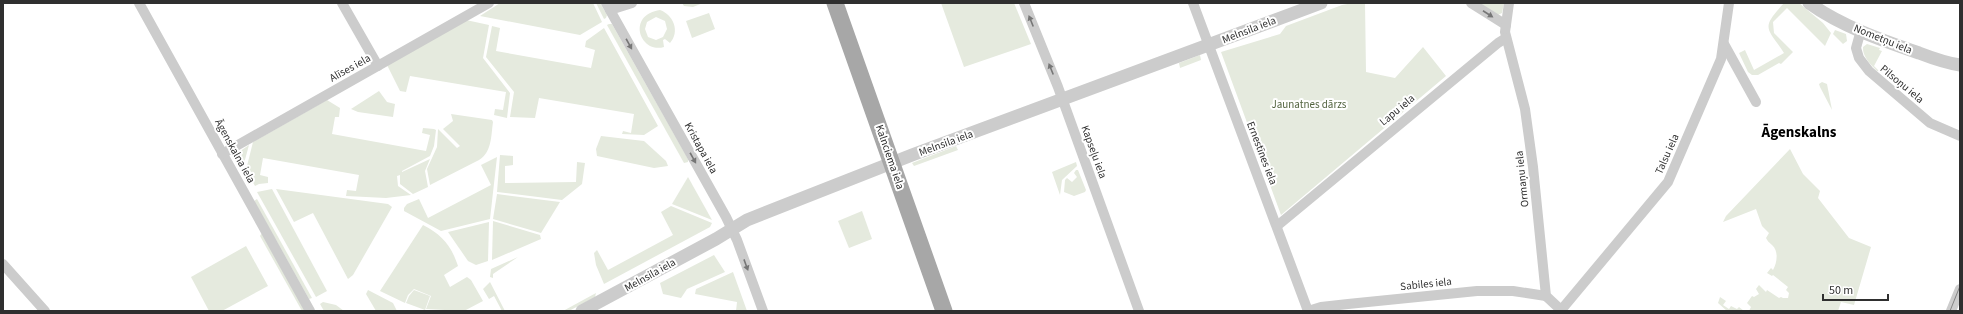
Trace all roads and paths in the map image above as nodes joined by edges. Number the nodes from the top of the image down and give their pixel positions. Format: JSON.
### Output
{"nodes":[{"id":1,"x":139,"y":3,"type":"edge"},
{"id":2,"x":342,"y":3,"type":"edge"},
{"id":3,"x":489,"y":3,"type":"edge"},
{"id":4,"x":632,"y":3,"type":"edge"},
{"id":5,"x":835,"y":3,"type":"edge"},
{"id":6,"x":1024,"y":3,"type":"edge"},
{"id":7,"x":1193,"y":3,"type":"edge"},
{"id":8,"x":1321,"y":3,"type":"edge"},
{"id":9,"x":1471,"y":3,"type":"edge"},
{"id":10,"x":1509,"y":3,"type":"edge"},
{"id":11,"x":1729,"y":3,"type":"edge"},
{"id":12,"x":1809,"y":3,"type":"edge"},
{"id":13,"x":608,"y":7,"type":"edge"},
{"id":14,"x":1506,"y":25,"type":"junction"},
{"id":15,"x":1861,"y":30,"type":"junction"},
{"id":16,"x":1506,"y":38,"type":"junction"},
{"id":17,"x":1724,"y":44,"type":"junction"},
{"id":18,"x":1209,"y":45,"type":"junction"},
{"id":19,"x":1960,"y":65,"type":"edge"},
{"id":20,"x":378,"y":66,"type":"junction"},
{"id":21,"x":1062,"y":99,"type":"junction"},
{"id":22,"x":1756,"y":102,"type":"dead end"},
{"id":23,"x":1960,"y":136,"type":"edge"},
{"id":24,"x":222,"y":154,"type":"junction"},
{"id":25,"x":892,"y":163,"type":"junction"},
{"id":26,"x":1277,"y":226,"type":"junction"},
{"id":27,"x":732,"y":229,"type":"junction"},
{"id":28,"x":3,"y":264,"type":"edge"},
{"id":29,"x":1960,"y":289,"type":"edge"},
{"id":30,"x":1546,"y":296,"type":"junction"},
{"id":31,"x":1562,"y":310,"type":"edge"},
{"id":32,"x":45,"y":311,"type":"edge"},
{"id":33,"x":310,"y":311,"type":"edge"},
{"id":34,"x":582,"y":311,"type":"edge"},
{"id":35,"x":763,"y":311,"type":"edge"},
{"id":36,"x":944,"y":311,"type":"edge"},
{"id":37,"x":1139,"y":311,"type":"edge"},
{"id":38,"x":1308,"y":311,"type":"edge"},
{"id":39,"x":1951,"y":311,"type":"edge"}],
"edges":[{"from":1,"to":24,"type":"street","name":"Āgenskalna iela"},
{"from":2,"to":20,"type":"street"},
{"from":3,"to":20,"type":"street","name":"Alīses iela"},
{"from":4,"to":13,"type":"street"},
{"from":5,"to":25,"type":"main road","name":"Kalnciema iela"},
{"from":21,"to":6,"type":"street","name":"Kapseļu iela","one_way":true},
{"from":7,"to":18,"type":"street","name":"Ernestīnes iela"},
{"from":8,"to":18,"type":"street","name":"Melnsila iela"},
{"from":9,"to":14,"type":"street","one_way":true},
{"from":10,"to":14,"type":"street"},
{"from":11,"to":17,"type":"street","name":"Talsu iela"},
{"from":12,"to":15,"type":"street","name":"Nometņu iela"},
{"from":13,"to":27,"type":"street","name":"Kristapa iela","one_way":true},
{"from":14,"to":16,"type":"street"},
{"from":15,"to":19,"type":"street","name":"Nometņu iela"},
{"from":15,"to":23,"type":"street","name":"Pilsoņu iela"},
{"from":16,"to":26,"type":"street","name":"Lapu iela"},
{"from":16,"to":30,"type":"street","name":"Ormaņu iela"},
{"from":17,"to":22,"type":"street"},
{"from":17,"to":31,"type":"street","name":"Talsu iela"},
{"from":18,"to":21,"type":"street","name":"Melnsila iela"},
{"from":18,"to":26,"type":"street","name":"Ernestīnes iela"},
{"from":20,"to":24,"type":"street","name":"Alīses iela"},
{"from":21,"to":25,"type":"street","name":"Melnsila iela"},
{"from":21,"to":37,"type":"street","name":"Kapseļu iela"},
{"from":24,"to":33,"type":"street","name":"Āgenskalna iela"},
{"from":25,"to":27,"type":"street","name":"Melnsila iela"},
{"from":25,"to":36,"type":"main road","name":"Kalnciema iela"},
{"from":26,"to":38,"type":"street","name":"Ernestīnes iela"},
{"from":27,"to":34,"type":"street","name":"Melnsila iela"},
{"from":27,"to":35,"type":"street","name":"Kristapa iela","one_way":true},
{"from":28,"to":32,"type":"street"},
{"from":29,"to":39,"type":"street"},
{"from":30,"to":31,"type":"street"},
{"from":30,"to":38,"type":"street","name":"Sabiles iela"}]}
